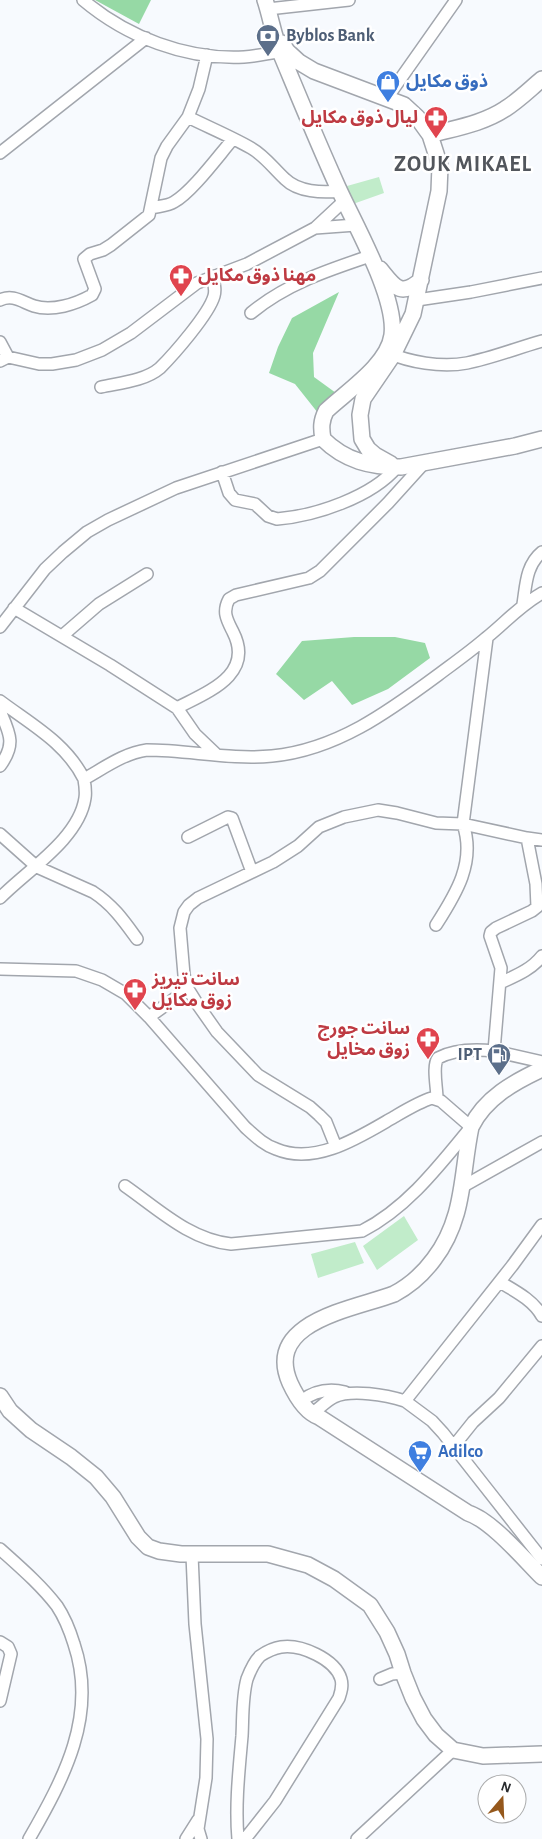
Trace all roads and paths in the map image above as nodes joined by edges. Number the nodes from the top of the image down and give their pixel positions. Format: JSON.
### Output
{"nodes":[{"id":1,"x":84,"y":0,"type":"edge"},
{"id":2,"x":349,"y":0,"type":"edge"},
{"id":3,"x":456,"y":0,"type":"edge"},
{"id":4,"x":267,"y":5,"type":"edge"},
{"id":5,"x":146,"y":38,"type":"junction"},
{"id":6,"x":283,"y":51,"type":"junction"},
{"id":7,"x":207,"y":55,"type":"junction"},
{"id":8,"x":325,"y":77,"type":"junction"},
{"id":9,"x":542,"y":79,"type":"edge"},
{"id":10,"x":295,"y":86,"type":"junction"},
{"id":11,"x":386,"y":98,"type":"junction"},
{"id":12,"x":188,"y":117,"type":"junction"},
{"id":13,"x":430,"y":135,"type":"junction"},
{"id":14,"x":233,"y":138,"type":"junction"},
{"id":15,"x":0,"y":153,"type":"edge"},
{"id":16,"x":342,"y":196,"type":"junction"},
{"id":17,"x":151,"y":208,"type":"junction"},
{"id":18,"x":356,"y":225,"type":"junction"},
{"id":19,"x":315,"y":228,"type":"junction"},
{"id":20,"x":371,"y":257,"type":"junction"},
{"id":21,"x":212,"y":276,"type":"junction"},
{"id":22,"x":542,"y":278,"type":"edge"},
{"id":23,"x":421,"y":280,"type":"junction"},
{"id":24,"x":0,"y":300,"type":"edge"},
{"id":25,"x":417,"y":300,"type":"junction"},
{"id":26,"x":251,"y":313,"type":"dead end"},
{"id":27,"x":542,"y":341,"type":"edge"},
{"id":28,"x":0,"y":342,"type":"edge"},
{"id":29,"x":389,"y":353,"type":"junction"},
{"id":30,"x":4,"y":359,"type":"edge"},
{"id":31,"x":101,"y":388,"type":"dead end"},
{"id":32,"x":359,"y":392,"type":"junction"},
{"id":33,"x":323,"y":439,"type":"junction"},
{"id":34,"x":542,"y":439,"type":"edge"},
{"id":35,"x":364,"y":443,"type":"junction"},
{"id":36,"x":341,"y":454,"type":"junction"},
{"id":37,"x":426,"y":462,"type":"junction"},
{"id":38,"x":397,"y":467,"type":"junction"},
{"id":39,"x":222,"y":472,"type":"junction"},
{"id":40,"x":542,"y":552,"type":"edge"},
{"id":41,"x":147,"y":574,"type":"dead end"},
{"id":42,"x":542,"y":592,"type":"edge"},
{"id":43,"x":523,"y":604,"type":"junction"},
{"id":44,"x":14,"y":608,"type":"junction"},
{"id":45,"x":1,"y":624,"type":"edge"},
{"id":46,"x":62,"y":636,"type":"junction"},
{"id":47,"x":487,"y":638,"type":"junction"},
{"id":48,"x":0,"y":702,"type":"edge"},
{"id":49,"x":177,"y":708,"type":"junction"},
{"id":50,"x":0,"y":711,"type":"edge"},
{"id":51,"x":217,"y":755,"type":"junction"},
{"id":52,"x":0,"y":766,"type":"edge"},
{"id":53,"x":84,"y":779,"type":"junction"},
{"id":54,"x":463,"y":824,"type":"junction"},
{"id":55,"x":0,"y":834,"type":"edge"},
{"id":56,"x":188,"y":837,"type":"dead end"},
{"id":57,"x":527,"y":838,"type":"junction"},
{"id":58,"x":542,"y":840,"type":"edge"},
{"id":59,"x":37,"y":867,"type":"junction"},
{"id":60,"x":252,"y":872,"type":"junction"},
{"id":61,"x":0,"y":898,"type":"edge"},
{"id":62,"x":436,"y":925,"type":"dead end"},
{"id":63,"x":138,"y":940,"type":"dead end"},
{"id":64,"x":542,"y":956,"type":"edge"},
{"id":65,"x":0,"y":969,"type":"edge"},
{"id":66,"x":500,"y":983,"type":"junction"},
{"id":67,"x":188,"y":989,"type":"junction"},
{"id":68,"x":149,"y":1017,"type":"junction"},
{"id":69,"x":494,"y":1051,"type":"junction"},
{"id":70,"x":542,"y":1062,"type":"edge"},
{"id":71,"x":542,"y":1069,"type":"edge"},
{"id":72,"x":437,"y":1099,"type":"junction"},
{"id":73,"x":471,"y":1127,"type":"junction"},
{"id":74,"x":542,"y":1142,"type":"edge"},
{"id":75,"x":336,"y":1146,"type":"junction"},
{"id":76,"x":125,"y":1186,"type":"dead end"},
{"id":77,"x":462,"y":1187,"type":"junction"},
{"id":78,"x":542,"y":1225,"type":"edge"},
{"id":79,"x":500,"y":1282,"type":"junction"},
{"id":80,"x":542,"y":1316,"type":"edge"},
{"id":81,"x":542,"y":1346,"type":"edge"},
{"id":82,"x":354,"y":1395,"type":"junction"},
{"id":83,"x":0,"y":1396,"type":"edge"},
{"id":84,"x":304,"y":1399,"type":"junction"},
{"id":85,"x":405,"y":1401,"type":"junction"},
{"id":86,"x":316,"y":1413,"type":"junction"},
{"id":87,"x":453,"y":1447,"type":"junction"},
{"id":88,"x":468,"y":1513,"type":"junction"},
{"id":89,"x":0,"y":1549,"type":"edge"},
{"id":90,"x":192,"y":1555,"type":"junction"},
{"id":91,"x":542,"y":1559,"type":"edge"},
{"id":92,"x":542,"y":1577,"type":"edge"},
{"id":93,"x":542,"y":1585,"type":"edge"},
{"id":94,"x":0,"y":1642,"type":"edge"},
{"id":95,"x":403,"y":1673,"type":"junction"},
{"id":96,"x":380,"y":1679,"type":"dead end"},
{"id":97,"x":0,"y":1700,"type":"edge"},
{"id":98,"x":453,"y":1750,"type":"junction"},
{"id":99,"x":542,"y":1754,"type":"edge"},
{"id":100,"x":199,"y":1818,"type":"junction"},
{"id":101,"x":29,"y":1839,"type":"edge"},
{"id":102,"x":186,"y":1839,"type":"edge"},
{"id":103,"x":201,"y":1839,"type":"edge"},
{"id":104,"x":238,"y":1839,"type":"edge"},
{"id":105,"x":245,"y":1839,"type":"edge"},
{"id":106,"x":357,"y":1839,"type":"edge"}],
"edges":[{"from":1,"to":5,"type":"street"},
{"from":2,"to":4,"type":"street"},
{"from":3,"to":11,"type":"street"},
{"from":4,"to":6,"type":"main road"},
{"from":5,"to":7,"type":"street"},
{"from":5,"to":15,"type":"street"},
{"from":6,"to":7,"type":"street"},
{"from":6,"to":8,"type":"main road"},
{"from":6,"to":10,"type":"main road"},
{"from":7,"to":12,"type":"street"},
{"from":8,"to":10,"type":"main road"},
{"from":8,"to":11,"type":"main road"},
{"from":9,"to":13,"type":"main road"},
{"from":10,"to":16,"type":"main road"},
{"from":11,"to":13,"type":"main road"},
{"from":12,"to":14,"type":"street"},
{"from":12,"to":17,"type":"street"},
{"from":13,"to":23,"type":"main road"},
{"from":14,"to":16,"type":"street"},
{"from":14,"to":17,"type":"street"},
{"from":16,"to":18,"type":"main road"},
{"from":16,"to":19,"type":"street"},
{"from":17,"to":24,"type":"street"},
{"from":18,"to":19,"type":"street"},
{"from":18,"to":20,"type":"main road"},
{"from":19,"to":21,"type":"street"},
{"from":20,"to":23,"type":"main road"},
{"from":20,"to":26,"type":"street"},
{"from":20,"to":29,"type":"main road"},
{"from":21,"to":30,"type":"street"},
{"from":21,"to":31,"type":"street"},
{"from":22,"to":25,"type":"street"},
{"from":23,"to":25,"type":"main road"},
{"from":25,"to":29,"type":"main road"},
{"from":27,"to":29,"type":"street"},
{"from":28,"to":30,"type":"street"},
{"from":29,"to":32,"type":"main road"},
{"from":32,"to":33,"type":"main road"},
{"from":32,"to":35,"type":"main road"},
{"from":33,"to":36,"type":"main road"},
{"from":33,"to":39,"type":"street"},
{"from":34,"to":37,"type":"main road"},
{"from":35,"to":36,"type":"main road"},
{"from":35,"to":38,"type":"main road"},
{"from":36,"to":38,"type":"main road"},
{"from":37,"to":38,"type":"main road"},
{"from":37,"to":49,"type":"street"},
{"from":38,"to":39,"type":"street"},
{"from":39,"to":44,"type":"street"},
{"from":40,"to":43,"type":"street"},
{"from":41,"to":46,"type":"street"},
{"from":42,"to":43,"type":"street"},
{"from":43,"to":47,"type":"street"},
{"from":44,"to":45,"type":"street"},
{"from":44,"to":46,"type":"street"},
{"from":46,"to":49,"type":"street"},
{"from":47,"to":51,"type":"street"},
{"from":47,"to":54,"type":"street"},
{"from":48,"to":53,"type":"street"},
{"from":49,"to":51,"type":"street"},
{"from":50,"to":52,"type":"street"},
{"from":51,"to":53,"type":"street"},
{"from":53,"to":59,"type":"street"},
{"from":54,"to":57,"type":"street"},
{"from":54,"to":60,"type":"street"},
{"from":54,"to":62,"type":"street"},
{"from":55,"to":59,"type":"street"},
{"from":56,"to":60,"type":"street"},
{"from":57,"to":58,"type":"street"},
{"from":57,"to":66,"type":"street"},
{"from":59,"to":61,"type":"street"},
{"from":59,"to":63,"type":"street"},
{"from":60,"to":67,"type":"street"},
{"from":64,"to":66,"type":"street"},
{"from":65,"to":68,"type":"street"},
{"from":66,"to":69,"type":"street"},
{"from":67,"to":68,"type":"street"},
{"from":67,"to":75,"type":"street"},
{"from":68,"to":75,"type":"street"},
{"from":69,"to":70,"type":"street"},
{"from":69,"to":72,"type":"street"},
{"from":71,"to":73,"type":"main road"},
{"from":72,"to":73,"type":"street"},
{"from":72,"to":75,"type":"street"},
{"from":73,"to":76,"type":"street"},
{"from":73,"to":77,"type":"main road"},
{"from":74,"to":77,"type":"street"},
{"from":77,"to":84,"type":"main road"},
{"from":78,"to":79,"type":"street"},
{"from":79,"to":80,"type":"street"},
{"from":79,"to":85,"type":"street"},
{"from":81,"to":87,"type":"street"},
{"from":82,"to":84,"type":"street"},
{"from":82,"to":85,"type":"street"},
{"from":82,"to":86,"type":"street"},
{"from":83,"to":90,"type":"main road"},
{"from":84,"to":86,"type":"main road"},
{"from":85,"to":87,"type":"street"},
{"from":86,"to":88,"type":"main road"},
{"from":87,"to":91,"type":"street"},
{"from":88,"to":92,"type":"main road"},
{"from":88,"to":93,"type":"main road"},
{"from":89,"to":101,"type":"street"},
{"from":90,"to":95,"type":"main road"},
{"from":90,"to":100,"type":"street"},
{"from":94,"to":97,"type":"street"},
{"from":95,"to":96,"type":"street"},
{"from":95,"to":98,"type":"main road"},
{"from":98,"to":99,"type":"main road"},
{"from":98,"to":106,"type":"street"},
{"from":100,"to":102,"type":"street"},
{"from":100,"to":103,"type":"street"},
{"from":104,"to":105,"type":"street"}]}
